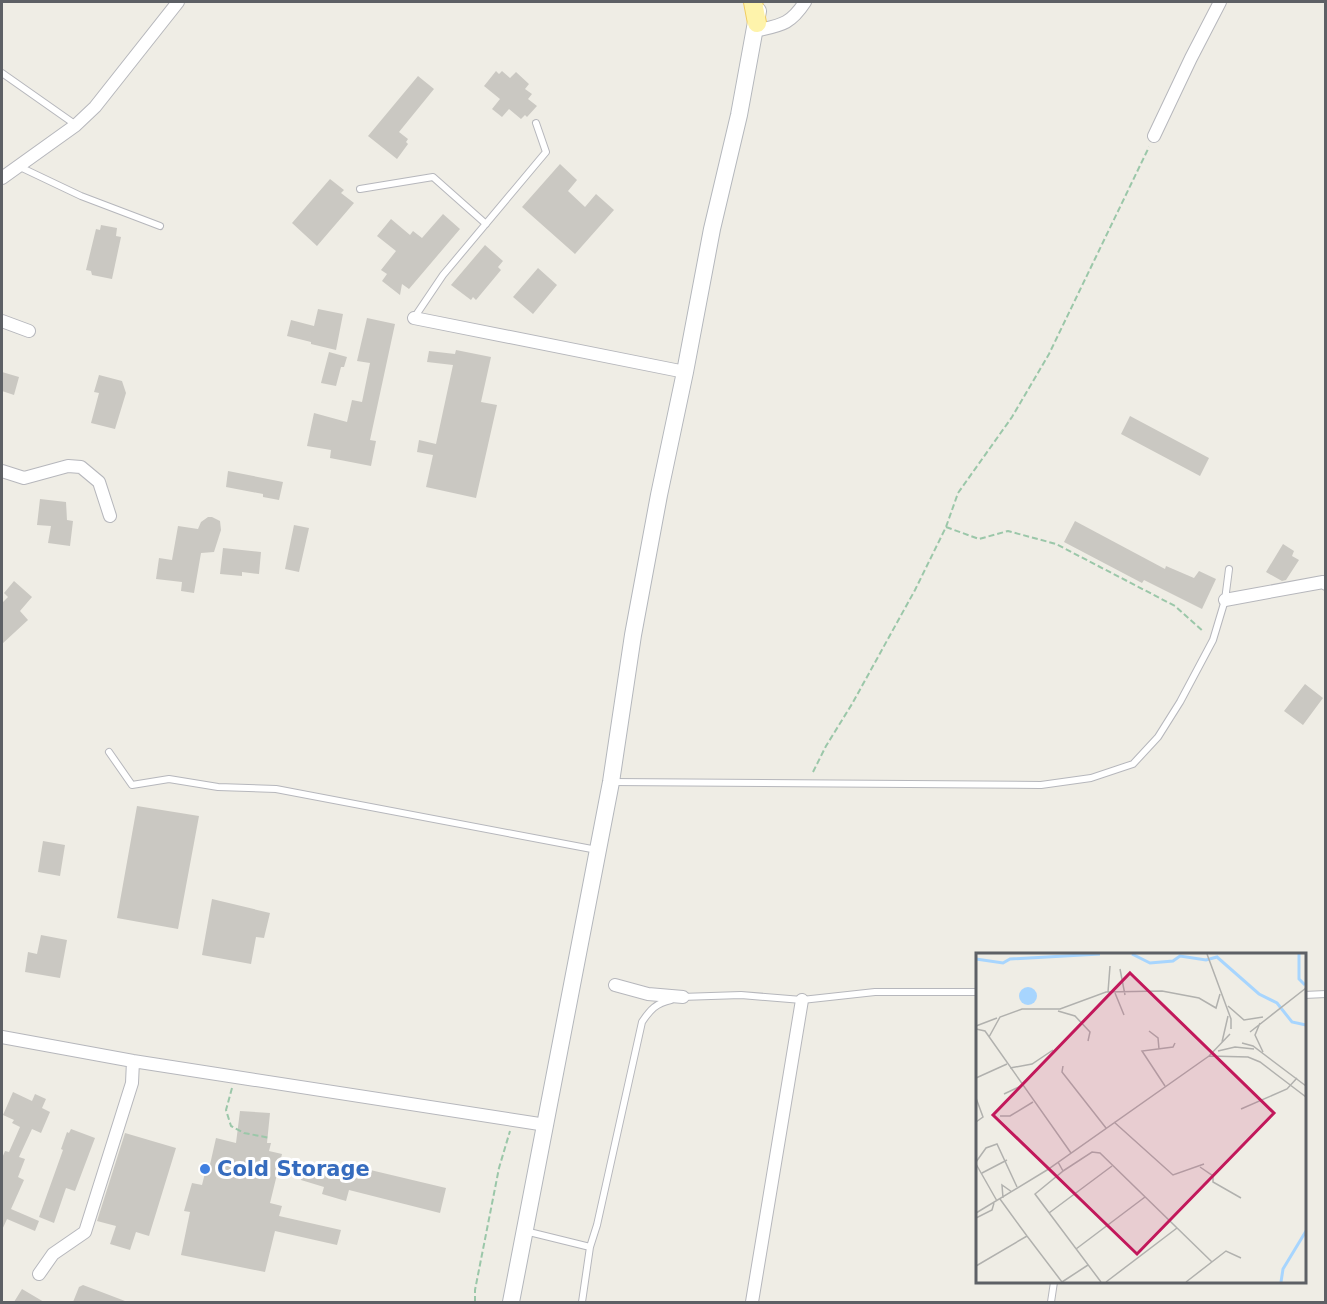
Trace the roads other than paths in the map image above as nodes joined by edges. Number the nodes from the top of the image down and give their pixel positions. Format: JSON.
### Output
{"nodes":[{"id":1,"x":178,"y":2,"type":"edge"},
{"id":2,"x":753,"y":2,"type":"edge"},
{"id":3,"x":758,"y":2,"type":"edge"},
{"id":4,"x":763,"y":2,"type":"edge"},
{"id":5,"x":805,"y":2,"type":"edge"},
{"id":6,"x":1220,"y":2,"type":"edge"},
{"id":7,"x":756,"y":27,"type":"junction"},
{"id":8,"x":2,"y":73,"type":"edge"},
{"id":9,"x":536,"y":123,"type":"dead end"},
{"id":10,"x":76,"y":125,"type":"junction"},
{"id":11,"x":1154,"y":136,"type":"road end"},
{"id":12,"x":19,"y":166,"type":"junction"},
{"id":13,"x":2,"y":178,"type":"edge"},
{"id":14,"x":360,"y":189,"type":"dead end"},
{"id":15,"x":486,"y":224,"type":"junction"},
{"id":16,"x":160,"y":226,"type":"dead end"},
{"id":17,"x":414,"y":318,"type":"joint"},
{"id":18,"x":2,"y":321,"type":"edge"},
{"id":19,"x":29,"y":331,"type":"dead end"},
{"id":20,"x":686,"y":372,"type":"junction"},
{"id":21,"x":2,"y":471,"type":"edge"},
{"id":22,"x":110,"y":516,"type":"dead end"},
{"id":23,"x":1229,"y":569,"type":"dead end"},
{"id":24,"x":1326,"y":584,"type":"edge"},
{"id":25,"x":1225,"y":600,"type":"junction"},
{"id":26,"x":110,"y":753,"type":"dead end"},
{"id":27,"x":611,"y":782,"type":"junction"},
{"id":28,"x":597,"y":850,"type":"junction"},
{"id":29,"x":615,"y":985,"type":"dead end"},
{"id":30,"x":976,"y":992,"type":"edge"},
{"id":31,"x":1326,"y":994,"type":"edge"},
{"id":32,"x":1306,"y":995,"type":"edge"},
{"id":33,"x":683,"y":997,"type":"junction"},
{"id":34,"x":802,"y":1000,"type":"junction"},
{"id":35,"x":2,"y":1038,"type":"edge"},
{"id":36,"x":133,"y":1061,"type":"junction"},
{"id":37,"x":546,"y":1125,"type":"junction"},
{"id":38,"x":524,"y":1231,"type":"junction"},
{"id":39,"x":590,"y":1247,"type":"junction"},
{"id":40,"x":39,"y":1274,"type":"dead end"},
{"id":41,"x":1054,"y":1283,"type":"edge"},
{"id":42,"x":511,"y":1302,"type":"edge"},
{"id":43,"x":582,"y":1302,"type":"edge"},
{"id":44,"x":752,"y":1302,"type":"edge"},
{"id":45,"x":1050,"y":1302,"type":"edge"}],
"edges":[{"from":1,"to":10,"type":"street"},
{"from":2,"to":7,"type":"main road"},
{"from":3,"to":7,"type":"main road"},
{"from":4,"to":7,"type":"main road"},
{"from":5,"to":7,"type":"street"},
{"from":6,"to":11,"type":"street"},
{"from":7,"to":20,"type":"main road"},
{"from":8,"to":10,"type":"lane"},
{"from":9,"to":15,"type":"lane"},
{"from":10,"to":12,"type":"street"},
{"from":12,"to":13,"type":"street"},
{"from":12,"to":16,"type":"lane"},
{"from":14,"to":15,"type":"lane"},
{"from":15,"to":17,"type":"lane"},
{"from":17,"to":20,"type":"street"},
{"from":18,"to":19,"type":"street"},
{"from":20,"to":27,"type":"main road"},
{"from":21,"to":22,"type":"street"},
{"from":23,"to":25,"type":"lane"},
{"from":24,"to":25,"type":"street"},
{"from":25,"to":27,"type":"lane"},
{"from":26,"to":28,"type":"lane"},
{"from":27,"to":28,"type":"main road"},
{"from":28,"to":37,"type":"main road"},
{"from":29,"to":33,"type":"street"},
{"from":30,"to":34,"type":"lane"},
{"from":31,"to":32,"type":"lane"},
{"from":33,"to":34,"type":"lane"},
{"from":33,"to":39,"type":"lane"},
{"from":34,"to":44,"type":"street"},
{"from":35,"to":36,"type":"street"},
{"from":36,"to":37,"type":"street"},
{"from":36,"to":40,"type":"street"},
{"from":37,"to":38,"type":"main road"},
{"from":38,"to":39,"type":"lane"},
{"from":38,"to":42,"type":"main road"},
{"from":39,"to":43,"type":"lane"},
{"from":41,"to":45,"type":"lane"}]}
